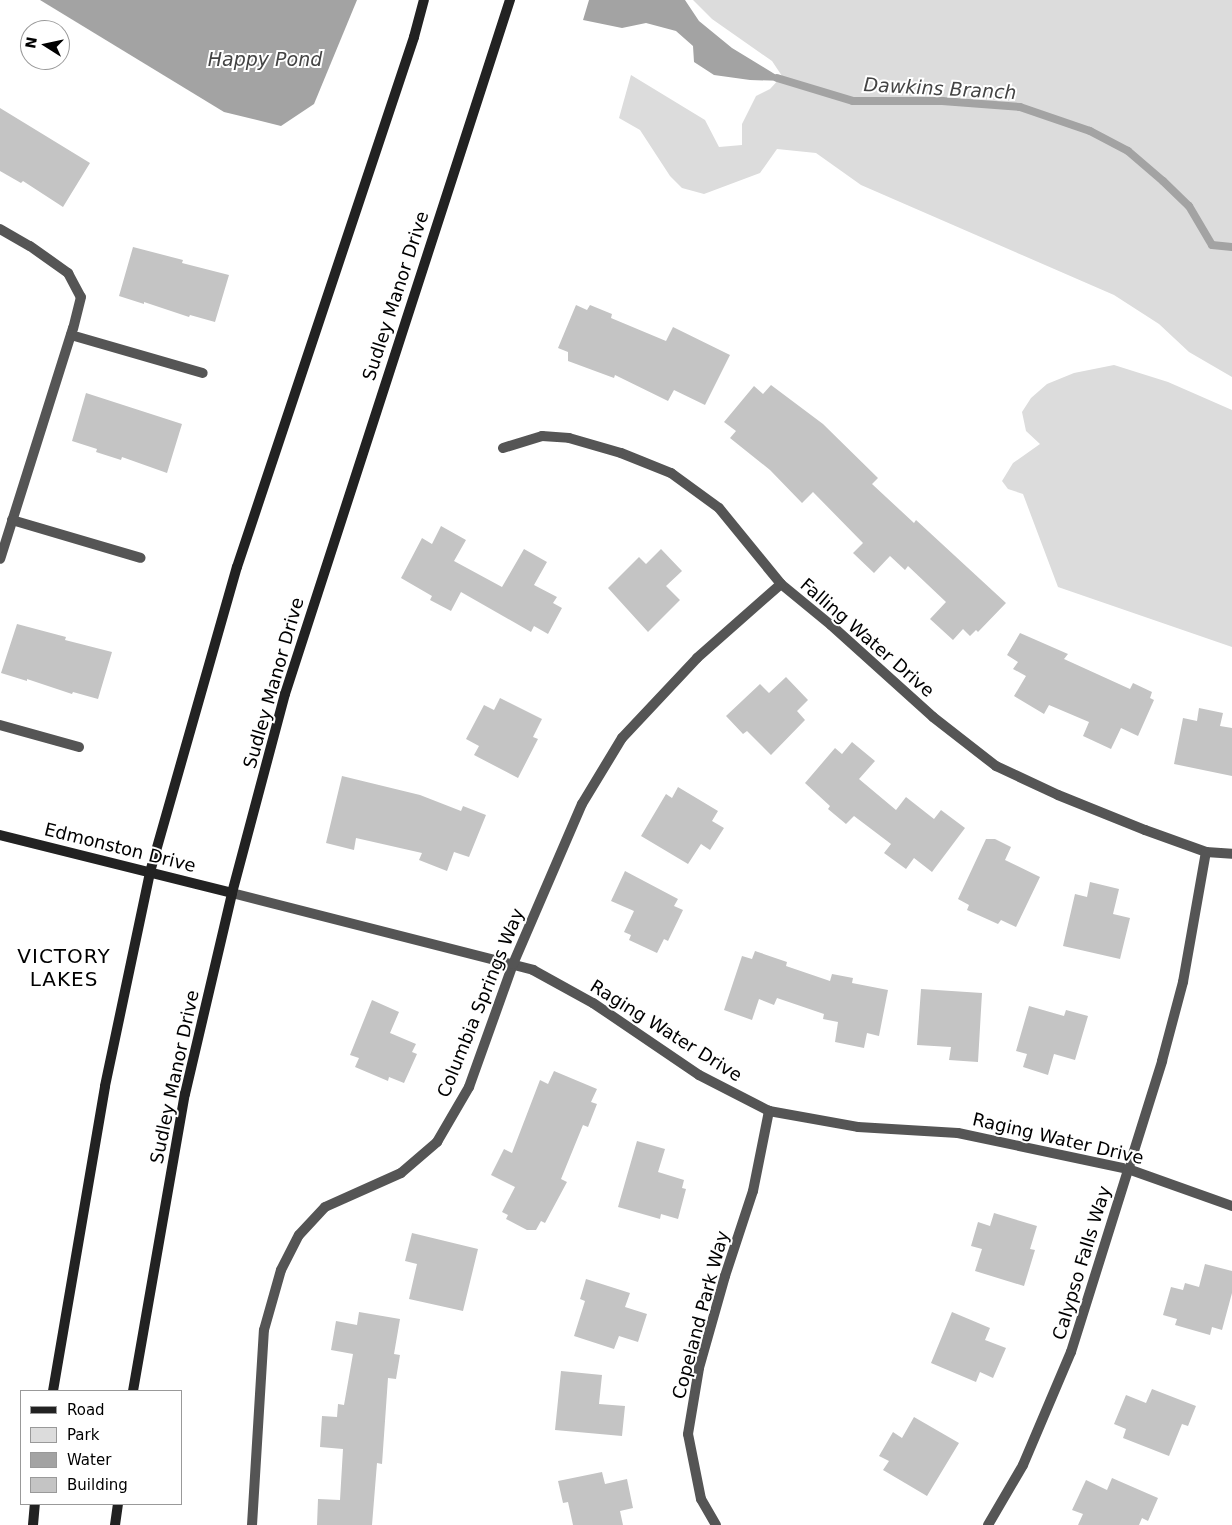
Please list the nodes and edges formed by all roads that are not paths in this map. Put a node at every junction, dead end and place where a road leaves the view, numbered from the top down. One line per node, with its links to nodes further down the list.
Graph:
1 (424, 0): 16 (main road)
2 (510, 0): 17 (main road, Sudley Manor Drive)
3 (0, 229): 4 (street)
4 (71, 335): 5 (street); 7 (street)
5 (203, 373)
6 (502, 448): 10 (street, Falling Water Drive)
7 (12, 520): 8 (street); 9 (street)
8 (141, 558)
9 (0, 559)
10 (781, 584): 14 (street, Falling Water Drive); 18 (street, Columbia Springs Way)
11 (0, 725): 12 (street)
12 (79, 747)
13 (0, 834): 16 (main road, Edmonston Drive)
14 (1206, 852): 15 (street, Falling Water Drive); 20 (street, Calypso Falls Way)
15 (1232, 854)
16 (150, 872): 17 (main road, Edmonston Drive); 22 (main road)
17 (232, 893): 18 (street, Raging Water Drive); 23 (main road, Sudley Manor Drive)
18 (513, 964): 19 (street, Raging Water Drive); 28 (street, Columbia Springs Way)
19 (769, 1111): 20 (street, Raging Water Drive); 29 (street, Copeland Park Way)
20 (1128, 1169): 21 (street, Raging Water Drive); 30 (street, Calypso Falls Way)
21 (1232, 1206)
22 (53, 1390)
23 (133, 1390)
24 (35, 1505): 26 (main road)
25 (118, 1505): 27 (main road)
26 (33, 1525)
27 (115, 1525)
28 (252, 1525)
29 (716, 1525)
30 (988, 1525)

